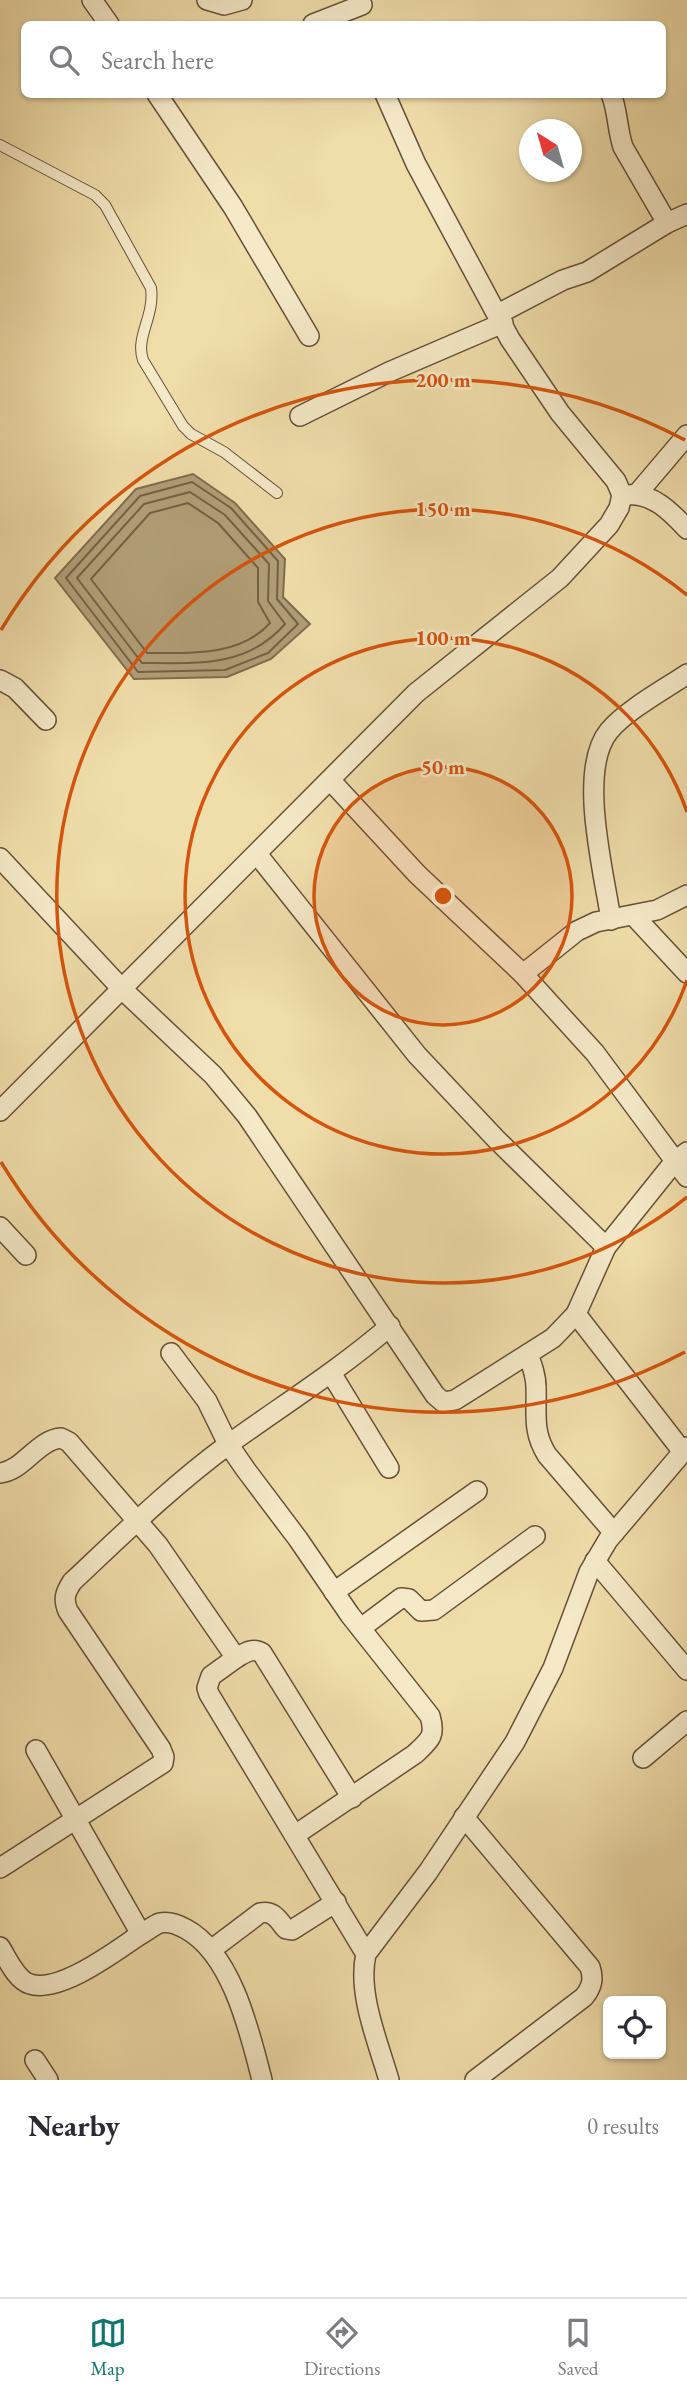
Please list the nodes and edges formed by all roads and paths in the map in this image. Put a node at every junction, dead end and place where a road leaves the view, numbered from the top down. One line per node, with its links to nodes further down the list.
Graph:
1 (92, 0): 5 (street)
2 (207, 0): 3 (street)
3 (242, 0)
4 (363, 10): 6 (street)
5 (106, 21)
6 (324, 21)
7 (160, 98): 14 (street)
8 (387, 98): 13 (street)
9 (613, 98): 12 (street)
10 (0, 145): 17 (lane)
11 (687, 214): 12 (street)
12 (667, 223): 13 (street)
13 (501, 319): 15 (street); 18 (street)
14 (309, 336)
15 (300, 416)
16 (687, 435): 18 (street)
17 (277, 493)
18 (630, 495): 19 (street); 23 (street)
19 (687, 529)
20 (687, 674): 28 (street)
21 (0, 680): 22 (street)
22 (46, 720)
23 (331, 781): 24 (street); 30 (street)
24 (257, 854): 31 (street); 35 (street)
25 (0, 858): 31 (street)
26 (687, 895): 27 (street)
27 (634, 916): 28 (street); 29 (street)
28 (611, 920): 30 (street)
29 (687, 973)
30 (523, 974): 33 (street)
31 (122, 989): 32 (street); 38 (street)
32 (0, 1111)
33 (683, 1164): 35 (street)
34 (0, 1227): 36 (street)
35 (606, 1247): 37 (street)
36 (26, 1255)
37 (576, 1314): 40 (street); 43 (street)
38 (390, 1326): 40 (street); 41 (street)
39 (171, 1353): 42 (street)
40 (528, 1354): 48 (street)
41 (331, 1373): 42 (street); 44 (street)
42 (228, 1444): 47 (street); 51 (street)
43 (685, 1450): 48 (street)
44 (389, 1468)
45 (0, 1473): 47 (street)
46 (477, 1490): 51 (street)
47 (137, 1520): 53 (street); 60 (street)
48 (614, 1533): 50 (street)
49 (535, 1536): 52 (street)
50 (595, 1561): 54 (street); 59 (street)
51 (334, 1592): 52 (street)
52 (361, 1628): 58 (street)
53 (236, 1658): 58 (street); 61 (street)
54 (687, 1670)
55 (687, 1721): 57 (street)
56 (36, 1750): 60 (street)
57 (643, 1758)
58 (352, 1798): 61 (street)
59 (464, 1817): 67 (street); 72 (street)
60 (76, 1820): 62 (street); 64 (street)
61 (295, 1835): 63 (street)
62 (0, 1868)
63 (336, 1902): 66 (street); 67 (street)
64 (141, 1934): 65 (street); 66 (street)
65 (0, 1947)
66 (211, 1950): 70 (street)
67 (366, 1954): 71 (street)
68 (35, 2060): 69 (street)
69 (48, 2080)
70 (262, 2080)
71 (389, 2080)
72 (475, 2080)

